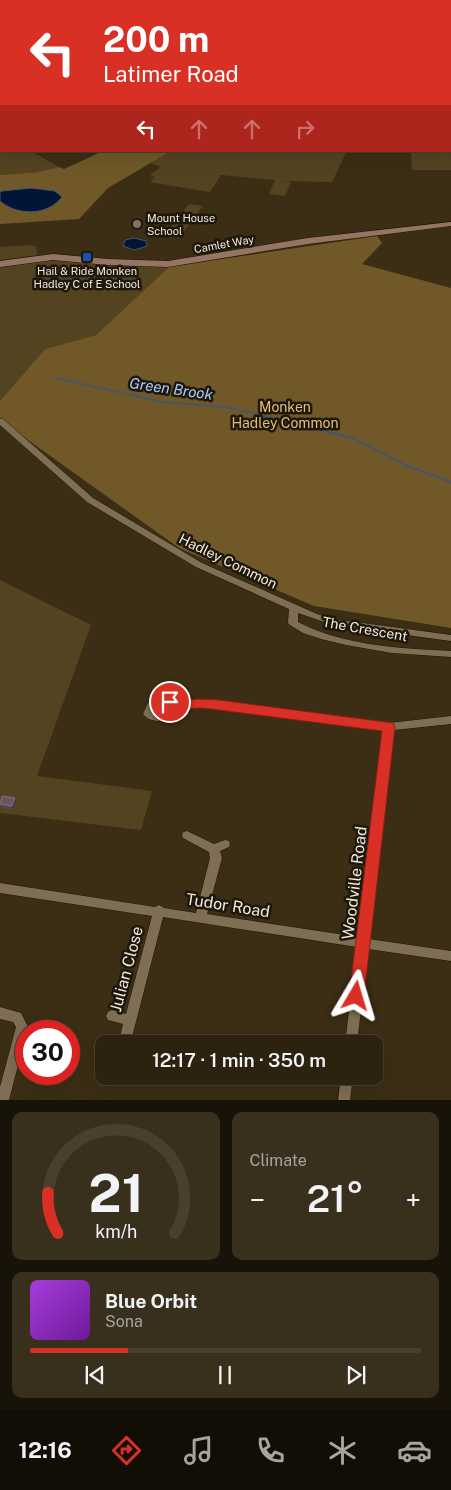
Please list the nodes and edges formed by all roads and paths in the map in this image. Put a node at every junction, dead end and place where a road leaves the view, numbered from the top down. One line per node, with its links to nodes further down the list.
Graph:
1 (451, 224): 2 (street, Camlet Way)
2 (0, 264)
3 (0, 421): 4 (street, Hadley Common)
4 (294, 608): 5 (street, Hadley Common); 6 (street, The Crescent)
5 (451, 638)
6 (451, 654)
7 (181, 706): 9 (street)
8 (451, 720): 9 (street)
9 (389, 727): 14 (street, Woodville Road)
10 (187, 834): 13 (street)
11 (0, 888): 12 (street, Tudor Road)
12 (159, 910): 13 (street, Tudor Road); 18 (street, Julian Close)
13 (201, 917): 14 (street, Tudor Road)
14 (363, 942): 15 (street, Tudor Road); 20 (street, Woodville Road)
15 (451, 956)
16 (0, 1013): 22 (street)
17 (112, 1016): 18 (street)
18 (129, 1020): 19 (street, Julian Close)
19 (126, 1035)
20 (352, 1035)
21 (346, 1085): 23 (street)
22 (3, 1100)
23 (344, 1100)

